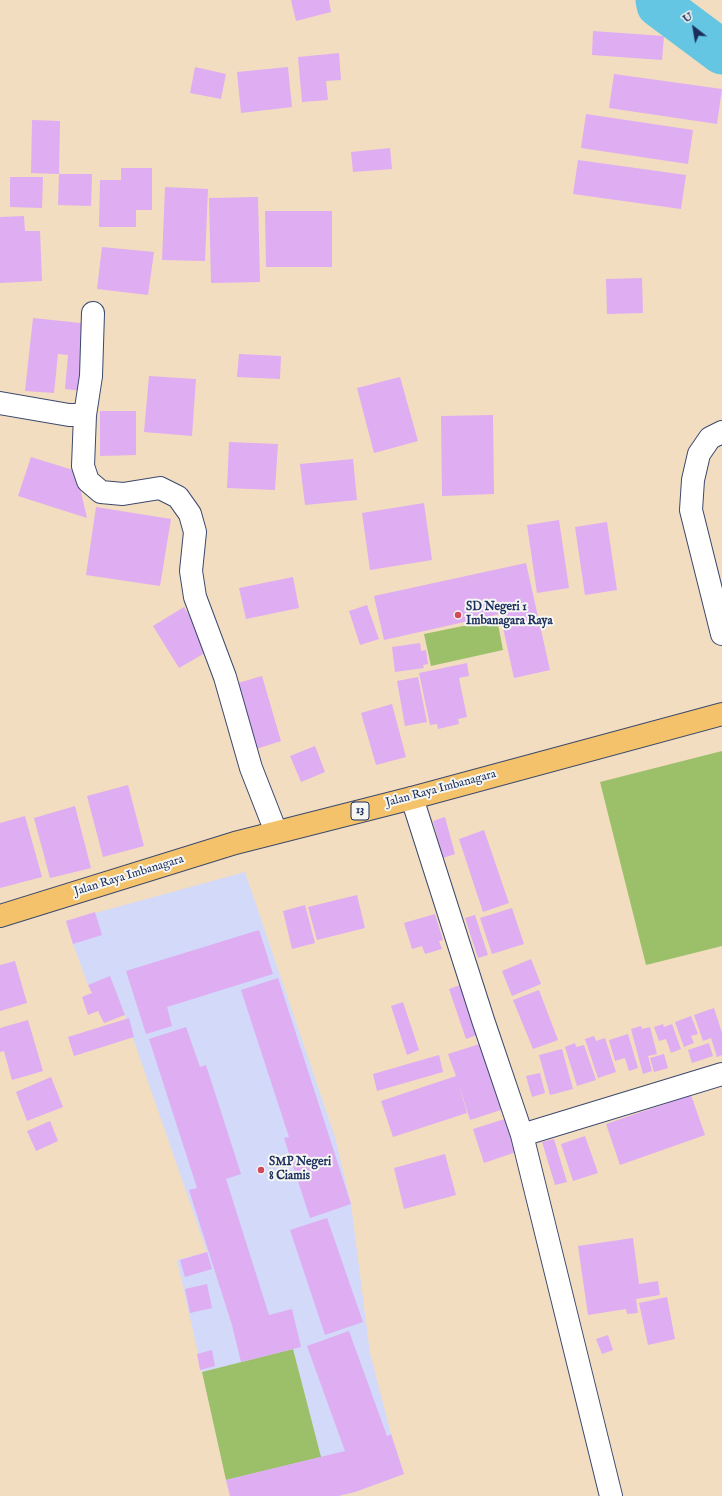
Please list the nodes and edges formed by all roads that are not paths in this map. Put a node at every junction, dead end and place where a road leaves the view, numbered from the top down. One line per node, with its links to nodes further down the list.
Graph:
1 (93, 313): 3 (street)
2 (0, 403): 3 (street)
3 (85, 414): 8 (street)
4 (722, 432): 5 (street)
5 (722, 634)
6 (722, 714): 7 (highway, Jalan Raya Imbanagara / 13)
7 (412, 798): 8 (highway, Jalan Raya Imbanagara / 13); 11 (street)
8 (276, 832): 9 (highway, Jalan Raya Imbanagara / 13)
9 (0, 916)
10 (722, 1074): 11 (street)
11 (522, 1135): 12 (street)
12 (611, 1496)

